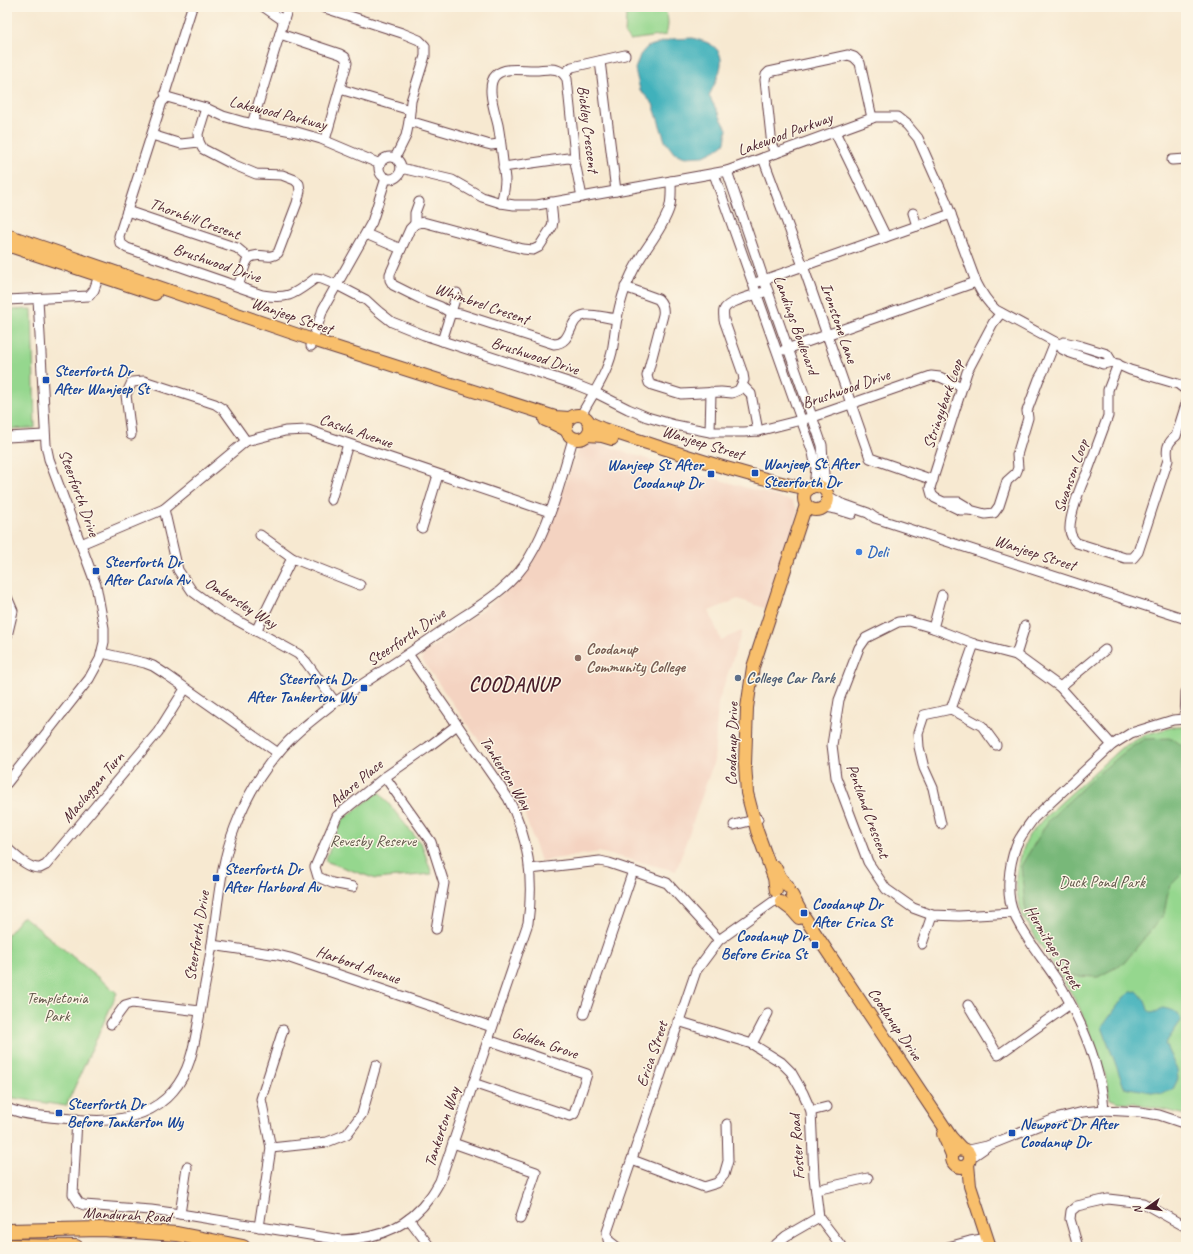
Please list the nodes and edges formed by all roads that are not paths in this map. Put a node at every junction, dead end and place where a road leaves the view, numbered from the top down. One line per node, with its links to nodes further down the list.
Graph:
1 (192, 7): 11 (street)
2 (264, 7): 5 (street)
3 (288, 7): 5 (street)
4 (322, 7): 13 (street)
5 (284, 20): 6 (street)
6 (280, 34): 10 (street); 16 (street)
7 (625, 55): 8 (street)
8 (600, 61): 9 (street); 35 (street)
9 (564, 74): 21 (street, Bickley Crescent); 25 (street, Bickley Crescent)
10 (340, 89): 13 (street); 19 (street)
11 (167, 97): 12 (street, Lakewood Parkway); 18 (street)
12 (206, 108): 16 (street, Lakewood Parkway); 20 (street)
13 (410, 110): 15 (street)
14 (872, 118): 17 (street, Lakewood Parkway); 22 (street); 42 (street, Lakewood Parkway)
15 (409, 122): 21 (street); 23 (street)
16 (252, 124): 19 (street, Lakewood Parkway)
17 (835, 132): 22 (street, Lakewood Parkway); 47 (street)
18 (152, 135): 20 (street); 40 (street)
19 (325, 140): 28 (street, Lakewood Parkway)
20 (199, 142): 50 (street, Thornbill Cresent)
21 (500, 144): 29 (street, Bickley Crescent)
22 (776, 153): 24 (street, Lakewood Parkway)
23 (395, 158): 28 (street); 30 (street)
24 (763, 158): 31 (street, Lakewood Parkway); 51 (street, Ironstone Lane)
25 (574, 159): 29 (street); 36 (street, Bickley Crescent)
26 (1186, 159): 27 (street)
27 (1172, 160)
28 (380, 164): 33 (street)
29 (503, 167): 39 (street, Bickley Crescent)
30 (401, 168): 33 (street); 39 (street, Lakewood Parkway)
31 (728, 171): 32 (street, Lakewood Parkway); 53 (street, Landings Boulevard)
32 (714, 174): 34 (street, Lakewood Parkway); 55 (street, Landings Boulevard)
33 (386, 178): 45 (street)
34 (671, 181): 35 (street, Lakewood Parkway); 58 (street)
35 (616, 191): 36 (street, Lakewood Parkway)
36 (582, 197): 38 (street, Lakewood Parkway)
37 (419, 202): 43 (street, Whimbrel Cresent)
38 (552, 202): 39 (street, Lakewood Parkway); 43 (street)
39 (501, 203)
40 (127, 211): 50 (street, Thornbill Cresent); 57 (street, Brushwood Drive)
41 (913, 213): 44 (street)
42 (951, 214): 44 (street); 54 (street, Lakewood Parkway)
43 (415, 224): 49 (street, Whimbrel Cresent)
44 (917, 226): 47 (street)
45 (366, 234): 49 (street); 56 (street)
46 (7, 235): 52 (main road, Wanjeep Street)
47 (886, 237): 51 (street)
48 (7, 245): 52 (main road, Wanjeep Street)
49 (401, 249): 64 (street, Whimbrel Cresent)
50 (249, 258): 57 (street)
51 (803, 266): 53 (street); 67 (street, Ironstone Lane)
52 (100, 271): 62 (street); 69 (main road, Wanjeep Street)
53 (764, 280): 55 (street); 59 (street, Landings Boulevard)
54 (976, 282): 65 (street, Lakewood Parkway); 67 (street)
55 (753, 283): 61 (street, Landings Boulevard)
56 (337, 285): 57 (street, Brushwood Drive); 68 (street, Brushwood Drive); 69 (street)
57 (238, 286)
58 (626, 287): 66 (street); 78 (street)
59 (768, 291): 61 (street); 71 (street, Landings Boulevard)
60 (457, 293): 64 (street)
61 (757, 295): 72 (street, Landings Boulevard); 74 (street)
62 (38, 299): 63 (street); 88 (street, Steerforth Drive)
63 (7, 300)
64 (451, 313): 66 (street, Whimbrel Cresent); 68 (street)
65 (1001, 313): 70 (street, Lakewood Parkway); 75 (street, Stringybark Loop)
66 (617, 319): 77 (street)
67 (827, 334): 71 (street); 79 (street, Ironstone Lane)
68 (442, 341): 77 (street, Brushwood Drive)
69 (312, 343): 82 (main road, Wanjeep Street); 87 (main road, Wanjeep Street)
70 (1057, 343): 73 (street, Lakewood Parkway); 95 (street, Stringybark Loop)
71 (788, 348): 72 (street); 81 (street, Landings Boulevard)
72 (777, 352): 84 (street, Landings Boulevard)
73 (1115, 363): 76 (street, Lakewood Parkway); 80 (street, Swanson Loop)
74 (742, 385): 78 (street); 85 (street)
75 (962, 387): 79 (street, Brushwood Drive); 95 (street, Stringybark Loop)
76 (1186, 390)
77 (594, 392): 83 (street); 86 (street, Brushwood Drive)
78 (711, 392): 86 (street)
79 (851, 404): 81 (street, Brushwood Drive); 95 (street, Ironstone Lane)
80 (1186, 404)
81 (813, 417): 84 (street, Brushwood Drive); 96 (street, Landings Boulevard)
82 (569, 418): 83 (main road); 87 (main road)
83 (586, 419): 90 (main road); 96 (main road, Wanjeep Street)
84 (801, 420): 85 (street, Brushwood Drive); 96 (street, Landings Boulevard)
85 (758, 431): 86 (street, Brushwood Drive)
86 (710, 432)
87 (570, 434): 90 (main road); 99 (street, Steerforth Drive)
88 (44, 435): 91 (street); 102 (street, Steerforth Drive)
89 (131, 435): 92 (street)
90 (587, 435): 96 (main road, Wanjeep Street)
91 (7, 437)
92 (246, 441): 93 (street, Casula Avenue); 98 (street, Casula Avenue)
93 (348, 444): 94 (street, Casula Avenue); 97 (street)
94 (438, 475): 99 (street, Casula Avenue); 100 (street)
95 (932, 480)
96 (815, 498): 107 (street, Wanjeep Street); 129 (main road, Coodanup Drive)
97 (331, 500)
98 (164, 509): 102 (street, Casula Avenue); 110 (street, Ombersley Way)
99 (550, 512): 115 (street, Steerforth Drive)
100 (422, 528)
101 (260, 535): 103 (street)
102 (81, 544): 114 (street, Steerforth Drive)
103 (292, 558): 104 (street); 110 (street)
104 (360, 585)
105 (942, 595): 109 (street)
106 (7, 597): 111 (street)
107 (1186, 619)
108 (1025, 626): 116 (street)
109 (933, 628): 112 (street, Pentland Crescent); 139 (street, Pentland Crescent)
110 (256, 631): 120 (street, Ombersley Way)
111 (7, 636)
112 (974, 644): 116 (street, Pentland Crescent); 121 (street)
113 (1105, 650): 117 (street)
114 (102, 653): 118 (street); 127 (street, Steerforth Drive)
115 (408, 654): 120 (street, Steerforth Drive); 123 (street, Tankerton Way)
116 (1016, 655): 117 (street, Pentland Crescent)
117 (1060, 687): 125 (street, Pentland Crescent)
118 (185, 688): 126 (street); 132 (street, Maclaggan Turn)
119 (1186, 692): 122 (street)
120 (335, 702): 126 (street, Steerforth Drive)
121 (951, 709): 124 (street); 130 (street)
122 (1185, 719): 125 (street, Hermitage Street)
123 (457, 725): 128 (street, Adare Place); 133 (street, Tankerton Way)
124 (996, 745)
125 (1112, 745): 138 (street, Hermitage Street)
126 (278, 753): 143 (street, Steerforth Drive)
127 (9, 776)
128 (385, 777): 135 (street, Adare Place); 140 (street)
129 (756, 820): 131 (street); 136 (main road, Coodanup Drive); 137 (main road, Coodanup Drive)
130 (940, 824)
131 (734, 825)
132 (7, 848)
133 (530, 869): 134 (street); 151 (street, Tankerton Way)
134 (633, 871): 141 (street); 148 (street)
135 (353, 887)
136 (790, 891): 137 (main road); 166 (main road, Coodanup Drive)
137 (778, 897): 141 (street, Erica Street); 166 (main road, Coodanup Drive)
138 (1013, 912): 139 (street, Pentland Crescent); 144 (street, Hermitage Street)
139 (932, 915): 142 (street)
140 (436, 928)
141 (719, 940): 149 (street, Erica Street)
142 (922, 944)
143 (212, 945): 146 (street, Steerforth Drive); 151 (street, Harbord Avenue)
144 (1070, 1004): 145 (street); 159 (street, Hermitage Street)
145 (968, 1005)
146 (200, 1011): 150 (street); 161 (street, Steerforth Drive)
147 (768, 1013): 154 (street)
148 (584, 1014)
149 (678, 1021): 154 (street, Foster Road); 167 (street, Erica Street)
150 (111, 1024)
151 (492, 1027): 153 (street, Tankerton Way)
152 (283, 1030): 165 (street)
153 (488, 1040): 156 (street, Tankerton Way); 156 (street, Golden Grove)
154 (752, 1044): 160 (street, Foster Road)
155 (376, 1066): 165 (street)
156 (472, 1083): 164 (street, Tankerton Way)
157 (827, 1107): 160 (street)
158 (7, 1108): 161 (street, Steerforth Drive)
159 (1104, 1110): 163 (street); 166 (street)
160 (811, 1111): 170 (street, Foster Road)
161 (77, 1119): 171 (street, Tankerton Way)
162 (727, 1124): 167 (street)
163 (1186, 1124)
164 (453, 1143): 173 (street); 174 (street, Tankerton Way)
165 (271, 1148): 175 (street)
166 (963, 1158): 178 (main road, Coodanup Drive)
167 (632, 1160): 183 (street, Erica Street)
168 (187, 1167): 171 (street)
169 (868, 1178): 170 (street)
170 (816, 1190): 172 (street, Foster Road)
171 (180, 1214): 175 (street, Tankerton Way)
172 (819, 1217): 184 (street); 185 (street)
173 (520, 1218)
174 (409, 1219): 175 (street, Tankerton Way); 182 (street)
175 (259, 1227)
176 (1186, 1227): 187 (street)
177 (7, 1231): 181 (highway, Mandurah Road)
178 (986, 1243): 186 (street)
179 (7, 1246): 180 (highway)
180 (76, 1247)
181 (244, 1247)
182 (430, 1247)
183 (617, 1247)
184 (773, 1247)
185 (842, 1247)
186 (948, 1247)
187 (1078, 1247)

